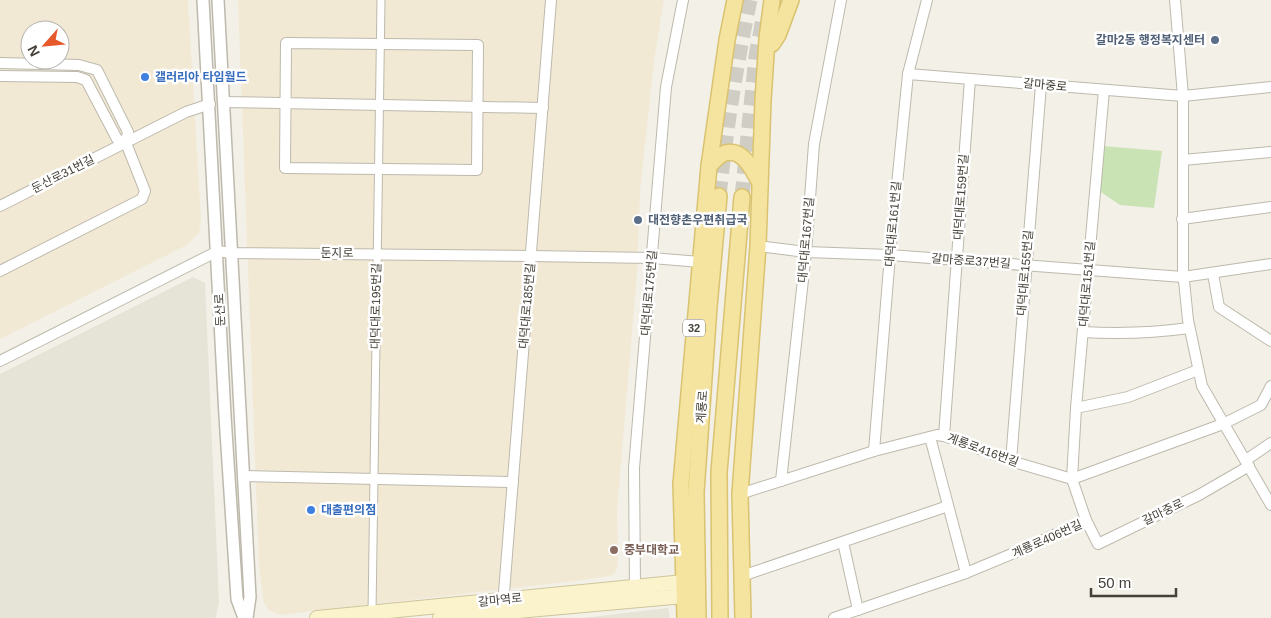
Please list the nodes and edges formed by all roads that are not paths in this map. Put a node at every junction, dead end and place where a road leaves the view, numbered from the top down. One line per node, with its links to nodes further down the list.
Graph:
1 (203, 0): 27 (street, 둔산로)
2 (218, 0): 26 (street, 둔산로)
3 (381, 0): 15 (street, 대덕대로195번길)
4 (552, 0): 31 (street, 대덕대로185번길)
5 (683, 0): 50 (street, 대덕대로175번길)
6 (723, 0): 14 (main road)
7 (735, 0): 14 (main road, 32)
8 (772, 0): 25 (main road)
9 (782, 0): 16 (main road)
10 (791, 0): 16 (main road)
11 (841, 0): 45 (street, 대덕대로167번길)
12 (926, 0): 18 (street, 대덕대로161번길)
13 (1175, 0): 24 (street)
14 (727, 40): 35 (main road, 32)
15 (380, 44): 28 (street); 29 (street, 대덕대로195번길); 30 (street)
16 (772, 44): 25 (main road)
17 (0, 63): 32 (street)
18 (908, 74): 20 (street, 갈마중로); 49 (street, 대덕대로161번길)
19 (0, 76): 32 (street)
20 (970, 79): 21 (street, 갈마중로); 51 (street, 대덕대로159번길)
21 (1041, 84): 23 (street, 갈마중로); 54 (street, 대덕대로155번길)
22 (1271, 87): 24 (street, 갈마중로)
23 (1104, 90): 24 (street, 갈마중로); 55 (street, 대덕대로151번길)
24 (1183, 96): 34 (street)
25 (763, 100): 37 (main road)
26 (223, 102): 28 (street); 46 (street, 둔산로)
27 (210, 104): 32 (street, 둔산로31번길); 44 (street, 둔산로)
28 (287, 104): 29 (street); 36 (street)
29 (380, 105): 30 (street); 36 (street, 대덕대로195번길)
30 (477, 107): 31 (street); 36 (street)
31 (543, 108): 48 (street, 대덕대로185번길)
32 (126, 143): 40 (street, 둔산로31번길); 56 (street)
33 (1271, 152): 34 (street)
34 (1183, 160): 42 (street)
35 (709, 166): 37 (main road); 52 (main road, 32)
36 (378, 169): 47 (street, 대덕대로195번길)
37 (761, 184): 43 (main road)
38 (719, 196): 94 (main road, 계룡로 / 32)
39 (742, 196): 95 (main road, 계룡로)
40 (0, 206)
41 (1271, 207): 42 (street)
42 (1182, 219): 58 (street)
43 (758, 246): 45 (street, 갈마중로37번길); 78 (main road)
44 (218, 251): 46 (street, 둔지로); 62 (street); 90 (street, 둔산로)
45 (806, 252): 49 (street, 갈마중로37번길); 76 (street, 대덕대로167번길)
46 (230, 253): 47 (street, 둔지로); 73 (street, 둔산로)
47 (377, 253): 48 (street, 둔지로); 74 (street, 대덕대로195번길)
48 (531, 256): 50 (street, 둔지로); 77 (street, 대덕대로185번길)
49 (890, 256): 51 (street, 갈마중로37번길); 70 (street, 대덕대로161번길)
50 (652, 258): 52 (street, 둔지로); 85 (street, 대덕대로175번길)
51 (957, 260): 54 (street, 갈마중로37번길); 67 (street, 대덕대로159번길)
52 (700, 262): 86 (main road, 32)
53 (1271, 264): 57 (street, 갈마중로37번길)
54 (1026, 266): 55 (street, 갈마중로37번길); 71 (street, 대덕대로155번길)
55 (1088, 270): 58 (street, 갈마중로37번길); 60 (street, 대덕대로151번길)
56 (0, 271)
57 (1213, 274): 58 (street, 갈마중로37번길); 61 (street)
58 (1183, 277): 59 (street)
59 (1189, 328): 60 (street); 63 (street)
60 (1083, 332): 65 (street, 대덕대로151번길)
61 (1271, 342)
62 (0, 361)
63 (1198, 370): 65 (street); 66 (street)
64 (1271, 386): 66 (street)
65 (1076, 408): 75 (street, 대덕대로151번길)
66 (1223, 424): 72 (street); 75 (street)
67 (944, 436): 68 (street, 계룡로416번길); 71 (street, 계룡로416번길)
68 (930, 437): 70 (street, 계룡로416번길); 80 (street)
69 (1271, 443): 72 (street)
70 (874, 451): 76 (street, 계룡로416번길)
71 (1011, 461): 75 (street, 계룡로416번길)
72 (1247, 463): 79 (street); 81 (street, 갈마중로)
73 (243, 476): 74 (street); 90 (street, 둔산로)
74 (374, 479): 77 (street); 89 (street, 대덕대로195번길)
75 (1072, 479): 81 (street, 계룡로406번길)
76 (781, 481): 78 (street, 계룡로416번길)
77 (513, 482): 87 (street, 대덕대로185번길)
78 (740, 494): 84 (main road)
79 (1271, 505)
80 (948, 506): 82 (street); 83 (street)
81 (1086, 520): 83 (street, 계룡로406번길)
82 (843, 542): 84 (street); 88 (street)
83 (966, 574): 88 (street, 계룡로406번길)
84 (742, 576): 96 (main road)
85 (635, 587): 86 (main road, 갈마역로); 87 (main road, 갈마역로)
86 (684, 589): 87 (main road, 갈마역로); 93 (main road, 32)
87 (503, 610): 89 (main road, 갈마역로); 92 (main road, 갈마역로)
88 (858, 610): 97 (street, 계룡로406번길)
89 (372, 613): 91 (main road, 갈마역로)
90 (245, 618)
91 (317, 618)
92 (440, 618)
93 (685, 618)
94 (698, 618)
95 (720, 618)
96 (743, 618)
97 (834, 618)

